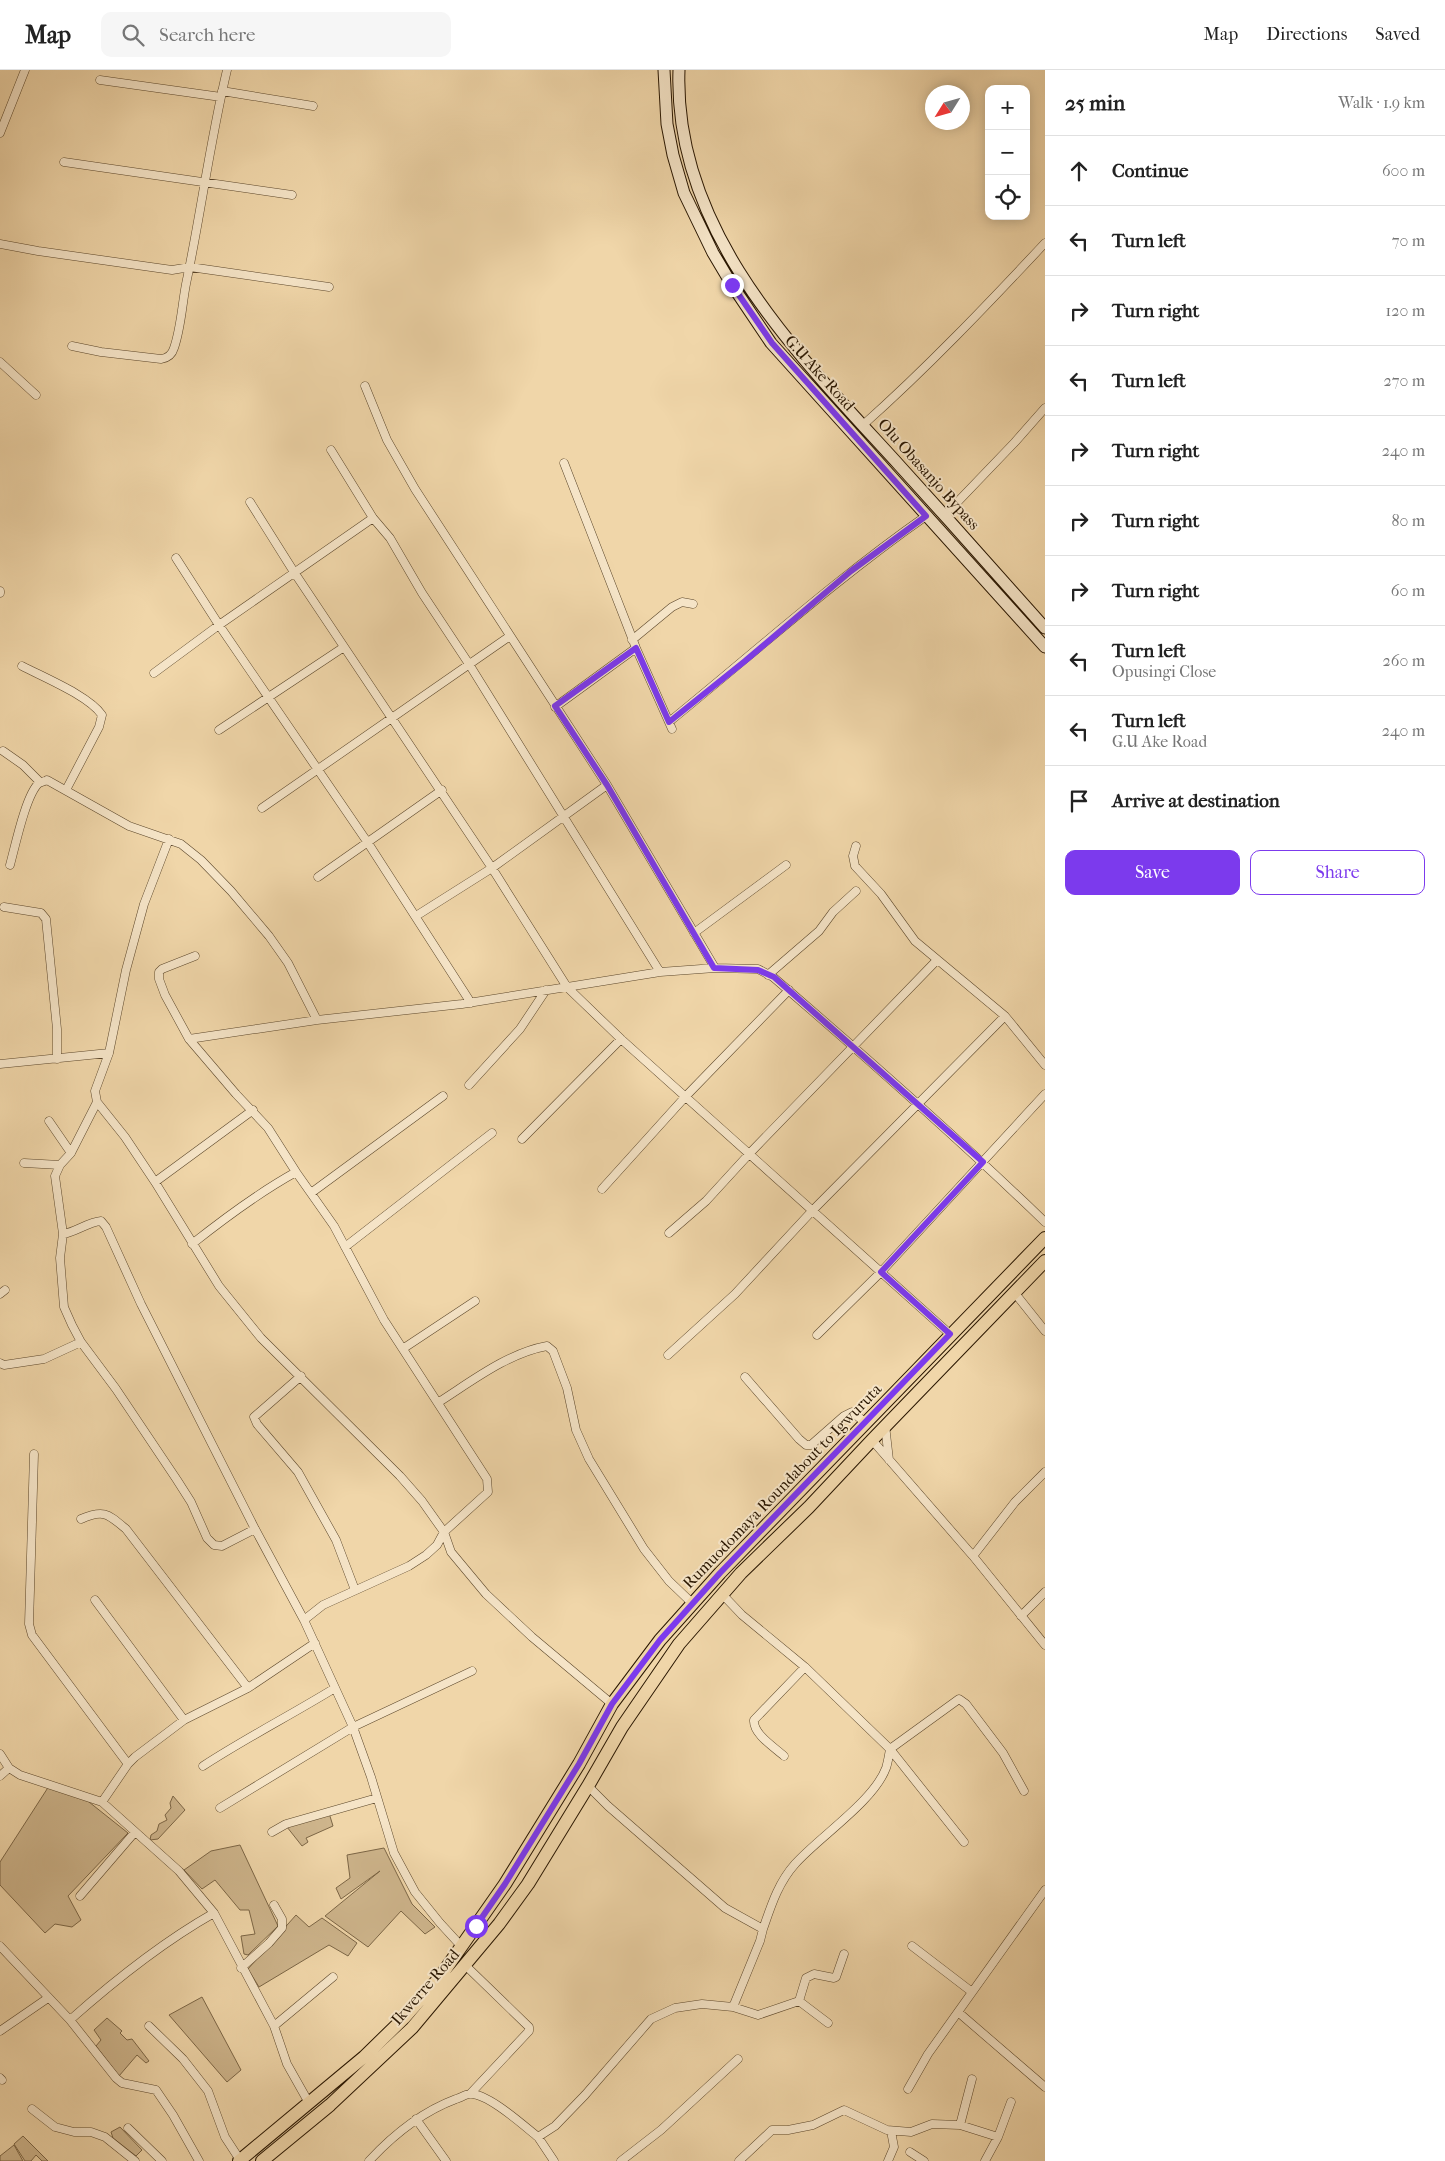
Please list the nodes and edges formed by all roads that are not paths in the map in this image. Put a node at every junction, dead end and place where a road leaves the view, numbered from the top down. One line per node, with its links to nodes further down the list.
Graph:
1 (25, 70): 8 (street)
2 (227, 70): 6 (street)
3 (664, 70): 26 (main road, G.U Ake Road)
4 (680, 70): 21 (main road, Olu Obasanjo Bypass)
5 (100, 80): 6 (street)
6 (221, 94): 7 (street); 10 (street)
7 (313, 106)
8 (0, 133)
9 (64, 162): 10 (street)
10 (204, 182): 11 (street); 14 (street)
11 (292, 195)
12 (1045, 243): 21 (street)
13 (0, 244): 14 (street)
14 (190, 267): 15 (street); 16 (street)
15 (329, 287)
16 (72, 346)
17 (0, 362): 19 (street)
18 (365, 386): 33 (street)
19 (36, 395)
20 (1045, 408): 25 (street)
21 (862, 425): 25 (main road, Olu Obasanjo Bypass)
22 (332, 450): 27 (street)
23 (564, 463): 34 (street)
24 (250, 502): 29 (street)
25 (945, 515): 32 (main road, Olu Obasanjo Bypass)
26 (926, 516): 36 (main road, G.U Ake Road); 37 (street)
27 (373, 518): 29 (street); 38 (street)
28 (176, 558): 31 (street)
29 (294, 572): 31 (street); 35 (street)
30 (693, 604): 34 (street)
31 (219, 625): 40 (street); 41 (street)
32 (1045, 628)
33 (510, 636): 38 (street); 42 (street)
34 (632, 640): 37 (street)
35 (344, 647): 41 (street); 43 (street)
36 (1045, 647)
37 (636, 648): 42 (street)
38 (469, 664): 43 (street); 52 (street)
39 (22, 666): 49 (street)
40 (154, 673)
41 (269, 697): 44 (street); 46 (street)
42 (555, 706): 48 (street)
43 (393, 718): 46 (street); 50 (street)
44 (219, 730)
45 (3, 751): 47 (street)
46 (318, 770): 51 (street); 54 (street)
47 (40, 782): 49 (street); 56 (street)
48 (607, 785): 52 (street); 63 (street)
49 (66, 790): 53 (street)
50 (442, 790): 54 (street); 58 (street)
51 (262, 808)
52 (564, 818): 58 (street); 67 (street)
53 (169, 839): 74 (street); 78 (street)
54 (368, 843): 59 (street); 62 (street)
55 (856, 846): 65 (street)
56 (10, 864)
57 (786, 865): 63 (street)
58 (492, 868): 62 (street); 69 (street)
59 (318, 877)
60 (856, 891): 68 (street)
61 (4, 907): 79 (street)
62 (416, 916): 72 (street)
63 (694, 933): 66 (street)
64 (195, 956): 75 (street)
65 (937, 960): 73 (street); 77 (street)
66 (714, 968): 67 (street); 68 (street)
67 (660, 972): 69 (street)
68 (768, 974): 71 (street)
69 (567, 987): 70 (street); 76 (street)
70 (546, 990): 72 (street); 82 (street)
71 (789, 990): 77 (street); 85 (street)
72 (471, 1003): 74 (street)
73 (1005, 1016): 81 (street); 87 (street)
74 (317, 1020): 75 (street)
75 (189, 1039): 88 (street)
76 (621, 1039): 85 (street); 91 (street)
77 (853, 1047): 87 (street); 92 (street)
78 (109, 1053): 79 (street); 86 (street)
79 (57, 1059): 80 (street)
80 (0, 1064)
81 (1045, 1065)
82 (469, 1085)
83 (1045, 1094): 94 (street)
84 (443, 1096): 100 (street)
85 (686, 1096): 92 (street); 99 (street)
86 (96, 1102): 93 (street); 98 (street)
87 (918, 1105): 94 (street); 101 (street)
88 (253, 1110): 97 (street); 98 (street)
89 (49, 1121): 93 (street)
90 (492, 1133): 107 (street)
91 (522, 1139)
92 (750, 1152): 101 (street); 103 (street)
93 (71, 1153): 96 (street)
94 (983, 1162): 102 (street); 109 (street)
95 (24, 1163): 96 (street)
96 (60, 1165): 104 (street)
97 (296, 1172): 100 (street); 106 (street)
98 (155, 1182): 106 (street)
99 (602, 1190)
100 (311, 1193): 107 (street)
101 (812, 1211): 109 (street); 117 (street)
102 (1045, 1222)
103 (669, 1233)
104 (63, 1234): 115 (street); 129 (street)
105 (1045, 1238): 113 (main road, Rumuodomaya Roundabout to Igwuruta)
106 (192, 1244): 119 (street)
107 (344, 1247): 116 (street)
108 (1045, 1261): 110 (main road, Ikwerre Road)
109 (881, 1272): 113 (street); 114 (street)
110 (1014, 1292): 112 (street); 123 (main road, Ikwerre Road)
111 (474, 1301): 116 (street)
112 (1045, 1331)
113 (950, 1334): 122 (main road, Rumuodomaya Roundabout to Igwuruta); 124 (main road)
114 (817, 1335)
115 (81, 1342): 118 (street); 129 (street)
116 (404, 1348): 121 (street)
117 (668, 1355)
118 (0, 1363)
119 (301, 1376): 130 (street); 132 (street)
120 (745, 1377): 122 (street)
121 (439, 1402): 130 (street); 136 (street)
122 (866, 1423): 136 (main road, Rumuodomaya Roundabout to Igwuruta)
123 (885, 1425): 124 (main road, Ikwerre Road); 126 (street)
124 (872, 1440): 126 (street); 134 (main road, Ikwerre Road)
125 (34, 1454): 151 (street)
126 (889, 1460): 131 (street)
127 (1045, 1472): 131 (street)
128 (81, 1519): 143 (street)
129 (255, 1529): 138 (street)
130 (444, 1532): 132 (street); 145 (street)
131 (973, 1556): 137 (street)
132 (354, 1590): 138 (street)
133 (1045, 1592): 137 (street)
134 (722, 1594): 141 (street); 155 (main road, Ikwerre Road)
135 (94, 1600): 146 (street)
136 (692, 1603): 145 (main road, Rumuodomaya Roundabout to Igwuruta)
137 (1022, 1616): 140 (street)
138 (304, 1620): 139 (street)
139 (315, 1643): 143 (street); 144 (street)
140 (1045, 1645)
141 (805, 1667): 148 (street); 150 (street)
142 (472, 1671): 147 (street)
143 (248, 1688): 146 (street)
144 (335, 1688): 147 (street); 152 (street)
145 (612, 1704): 163 (main road, Rumuodomaya Roundabout to Igwuruta)
146 (184, 1720): 151 (street)
147 (353, 1727): 157 (street); 159 (street)
148 (890, 1749): 156 (street); 162 (street); 169 (street)
149 (0, 1754): 153 (street)
150 (784, 1756)
151 (128, 1764): 158 (street)
152 (203, 1766)
153 (9, 1768): 154 (street); 158 (street)
154 (0, 1776)
155 (588, 1786): 164 (main road, Ikwerre Road); 169 (street)
156 (1024, 1791)
157 (377, 1798): 161 (street); 172 (street)
158 (102, 1802): 160 (street)
159 (220, 1808)
160 (135, 1832): 166 (street); 168 (street)
161 (272, 1832)
162 (964, 1842)
163 (528, 1847): 164 (main road); 172 (main road, Rumuodomaya Roundabout to Igwuruta)
164 (547, 1855): 174 (main road, Ikwerre Road)
165 (1045, 1890): 177 (street)
166 (80, 1896)
167 (274, 1905): 175 (street)
168 (214, 1913): 175 (street); 182 (street)
169 (762, 1929): 180 (street)
170 (0, 1946): 178 (street)
171 (912, 1946): 177 (street)
172 (462, 1947): 193 (main road, Rumuodomaya Roundabout to Igwuruta)
173 (844, 1954): 179 (street)
174 (465, 1965): 191 (street); 208 (main road, Ikwerre Road)
175 (241, 1968): 185 (street)
176 (333, 1977): 185 (street)
177 (972, 1992): 181 (street)
178 (48, 1998): 182 (street); 186 (street)
179 (799, 2001): 180 (street); 183 (street)
180 (733, 2007): 199 (street)
181 (958, 2012): 189 (street); 190 (street)
182 (70, 2020): 207 (street)
183 (828, 2023)
184 (149, 2026): 203 (street)
185 (274, 2026): 193 (street)
186 (0, 2031)
187 (738, 2059): 212 (street)
188 (972, 2079): 196 (street)
189 (1045, 2087)
190 (908, 2089)
191 (470, 2094): 195 (street); 199 (street)
192 (1011, 2102): 200 (street)
193 (309, 2104): 203 (main road, Rumuodomaya Roundabout to Igwuruta)
194 (32, 2109): 202 (street)
195 (416, 2119): 209 (street); 210 (street)
196 (960, 2124): 198 (street); 200 (street)
197 (128, 2128): 206 (street)
198 (891, 2131): 213 (street); 214 (street)
199 (538, 2137): 211 (street)
200 (998, 2137): 216 (street)
201 (910, 2152): 215 (street)
202 (127, 2155): 204 (street); 205 (street)
203 (239, 2160)
204 (120, 2161)
205 (135, 2161)
206 (162, 2161)
207 (199, 2161)
208 (262, 2161)
209 (369, 2161)
210 (446, 2161)
211 (554, 2161)
212 (621, 2161)
213 (739, 2161)
214 (888, 2161)
215 (924, 2161)
216 (985, 2161)

